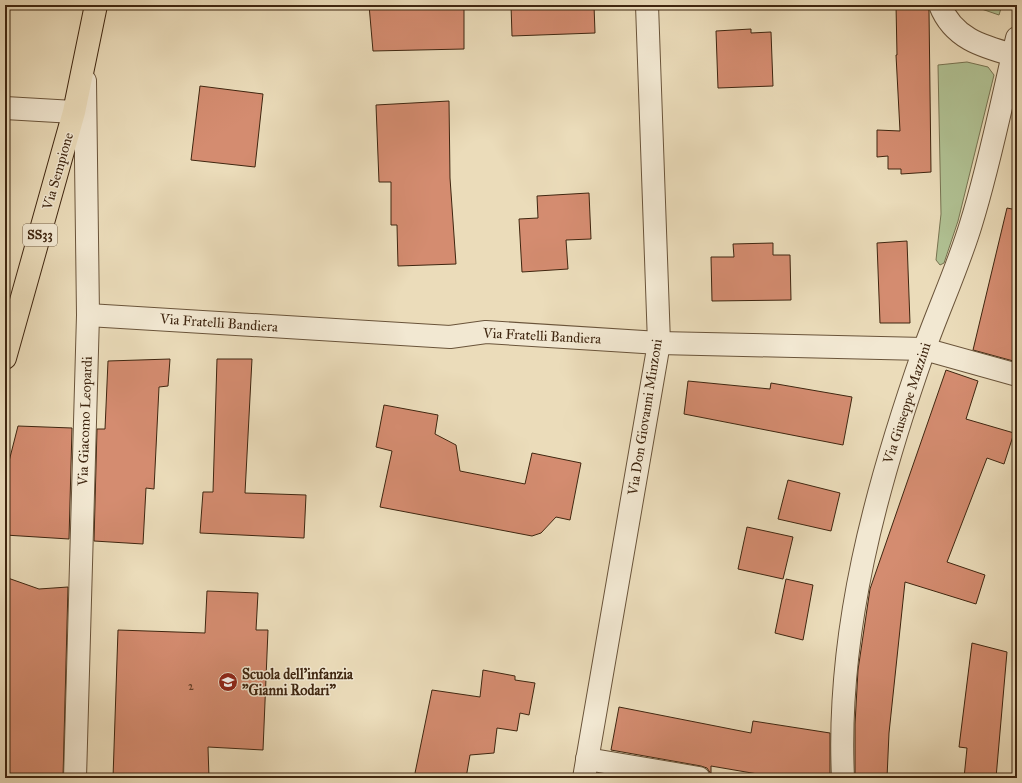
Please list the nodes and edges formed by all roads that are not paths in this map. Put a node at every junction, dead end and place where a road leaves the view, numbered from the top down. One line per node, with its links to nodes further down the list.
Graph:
1 (96, 5): 5 (main road, Via Sempione / SS33)
2 (647, 5): 9 (street, Via Don Giovanni Minzoni)
3 (940, 5): 4 (street)
4 (1015, 46): 10 (street, Via Giuseppe Mazzini)
5 (84, 63): 7 (main road, Via Sempione / SS33); 8 (street, Via Giacomo Leopardi)
6 (5, 108): 7 (street)
7 (74, 112): 11 (main road, Via Sempione / SS33)
8 (88, 315): 9 (street, Via Fratelli Bandiera); 14 (street, Via Giacomo Leopardi)
9 (659, 343): 10 (street, Via Fratelli Bandiera); 13 (street, Via Don Giovanni Minzoni)
10 (924, 349): 12 (street, Via Fratelli Bandiera); 16 (street, Via Giuseppe Mazzini)
11 (5, 358)
12 (1017, 375)
13 (586, 768): 15 (street)
14 (75, 778)
15 (699, 778)
16 (843, 778)

